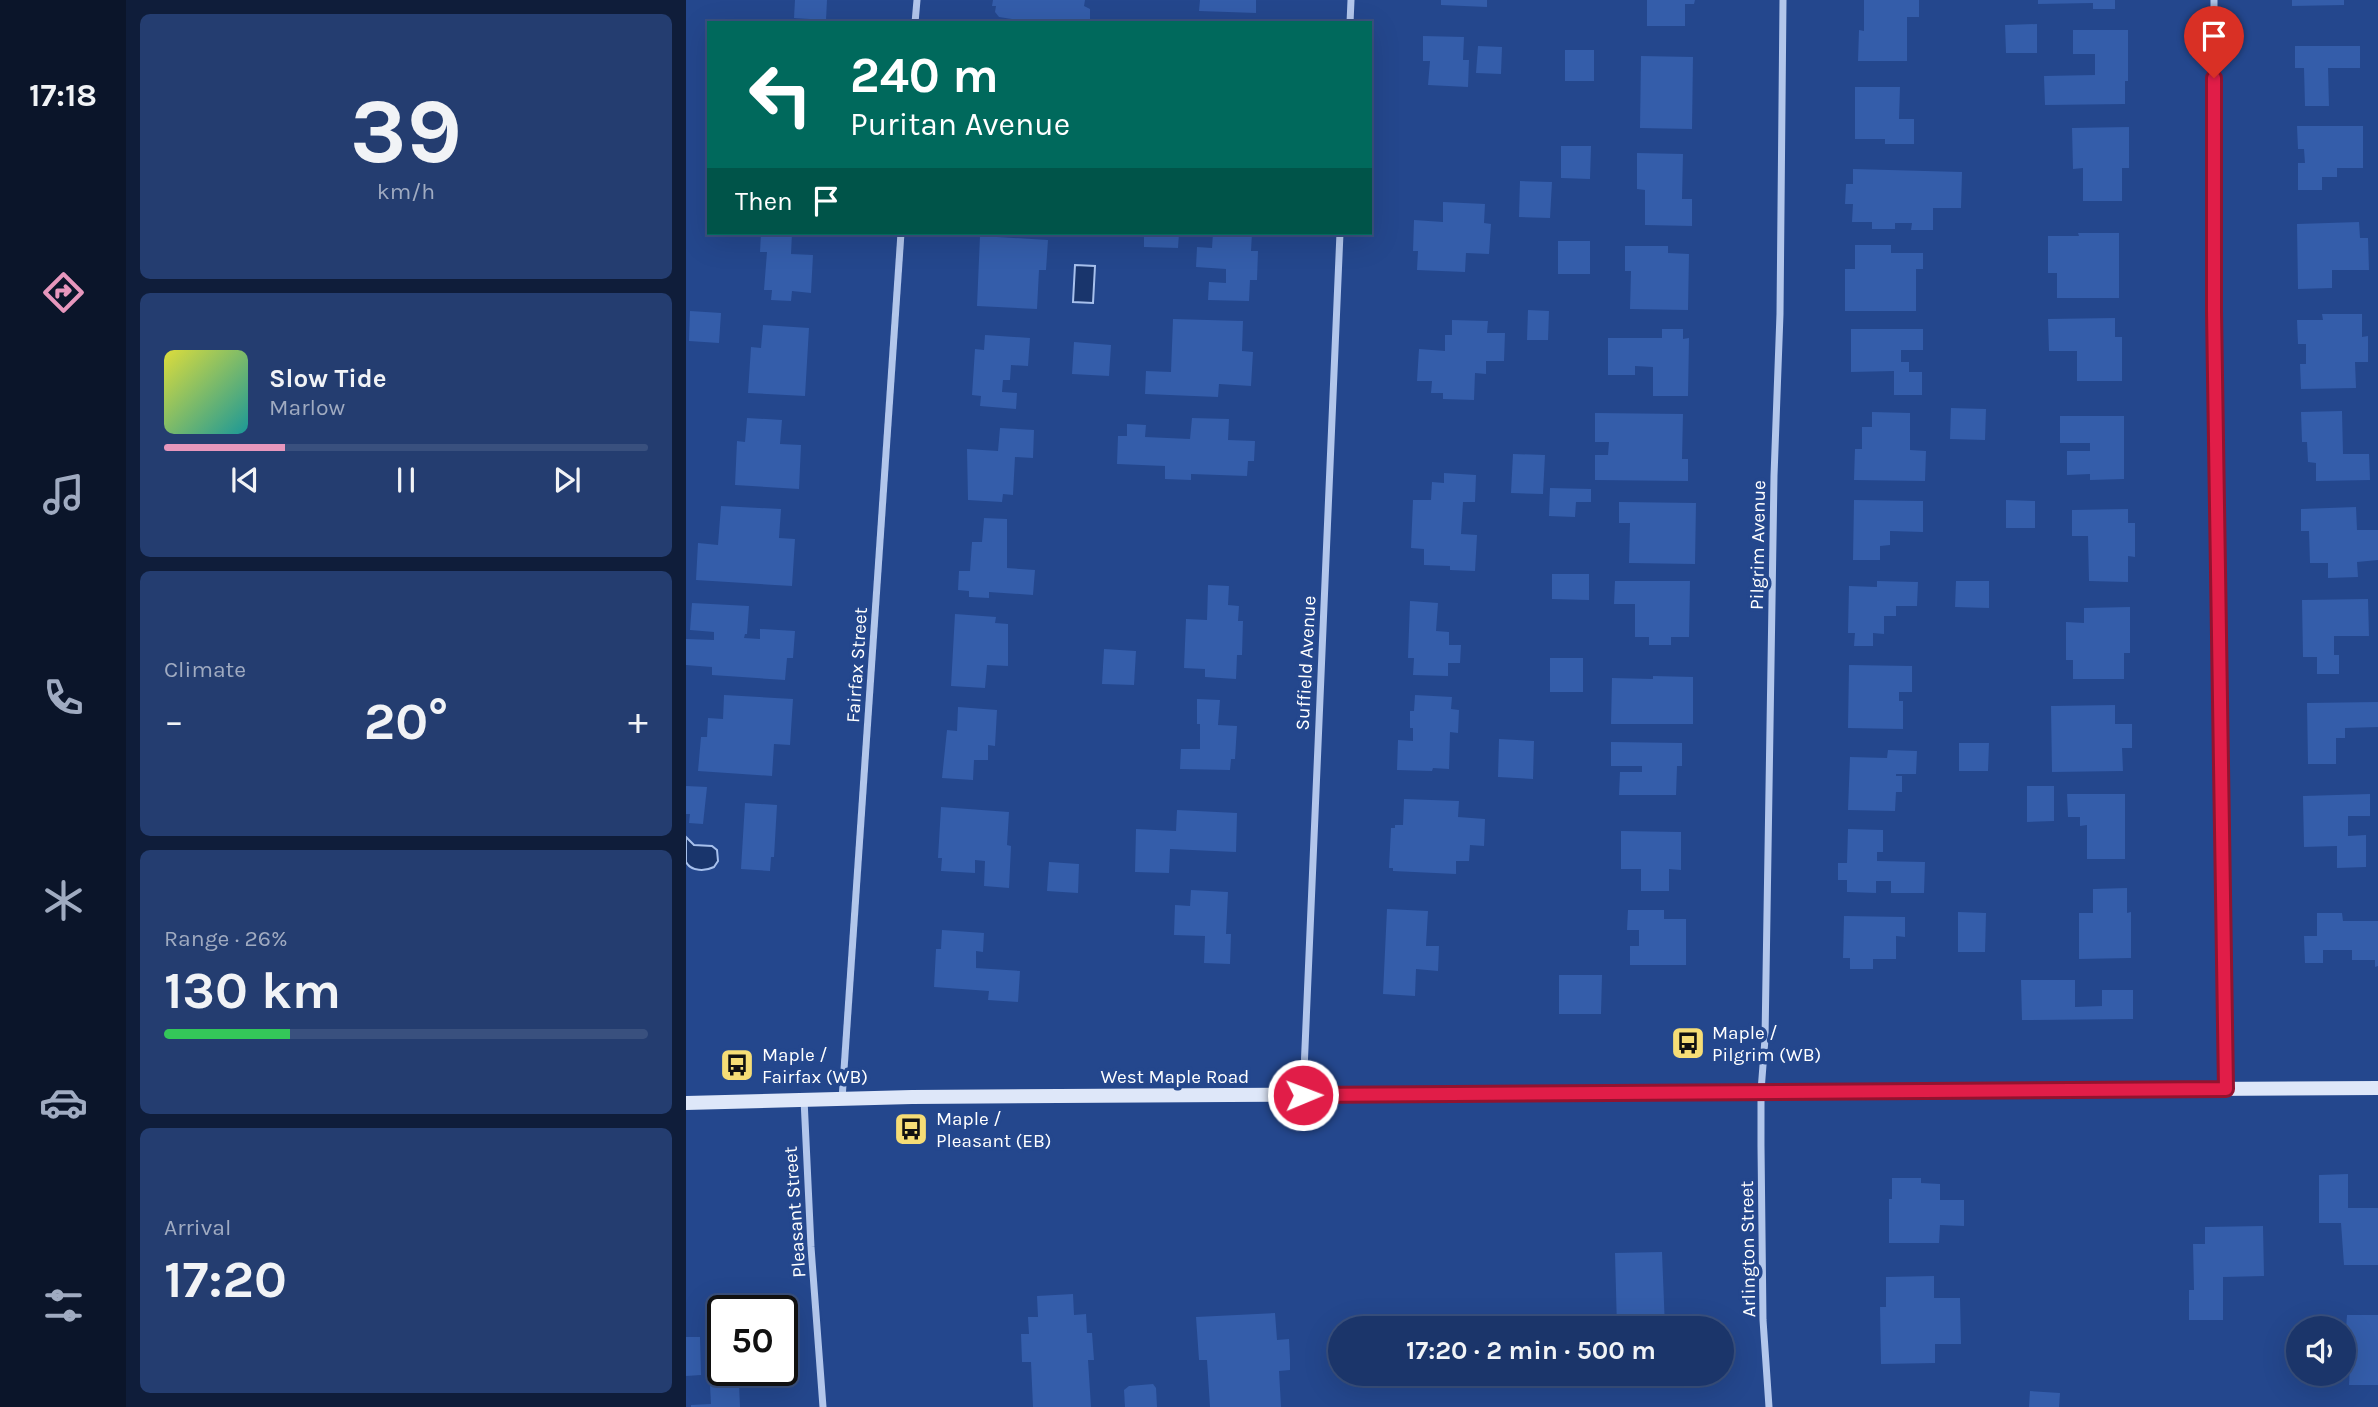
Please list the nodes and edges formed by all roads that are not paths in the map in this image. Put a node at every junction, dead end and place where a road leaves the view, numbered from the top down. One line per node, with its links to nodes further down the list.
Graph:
1 (917, 0): 5 (street)
2 (1350, 0): 6 (street)
3 (1783, 0): 11 (street, Pilgrim Avenue)
4 (2214, 0): 10 (street)
5 (915, 21)
6 (1349, 21)
7 (901, 235): 14 (street, Fairfax Street)
8 (1340, 235): 12 (street, Suffield Avenue)
9 (2378, 1088): 10 (main road, West Maple Road)
10 (2226, 1089): 11 (main road, West Maple Road)
11 (1761, 1091): 12 (main road, West Maple Road); 17 (street, Arlington Street)
12 (1303, 1095): 14 (main road, West Maple Road)
13 (804, 1099): 14 (main road, West Maple Road); 15 (main road, West Maple Road); 16 (street, Pleasant Street)
14 (842, 1099)
15 (686, 1103)
16 (823, 1407)
17 (1769, 1407)

